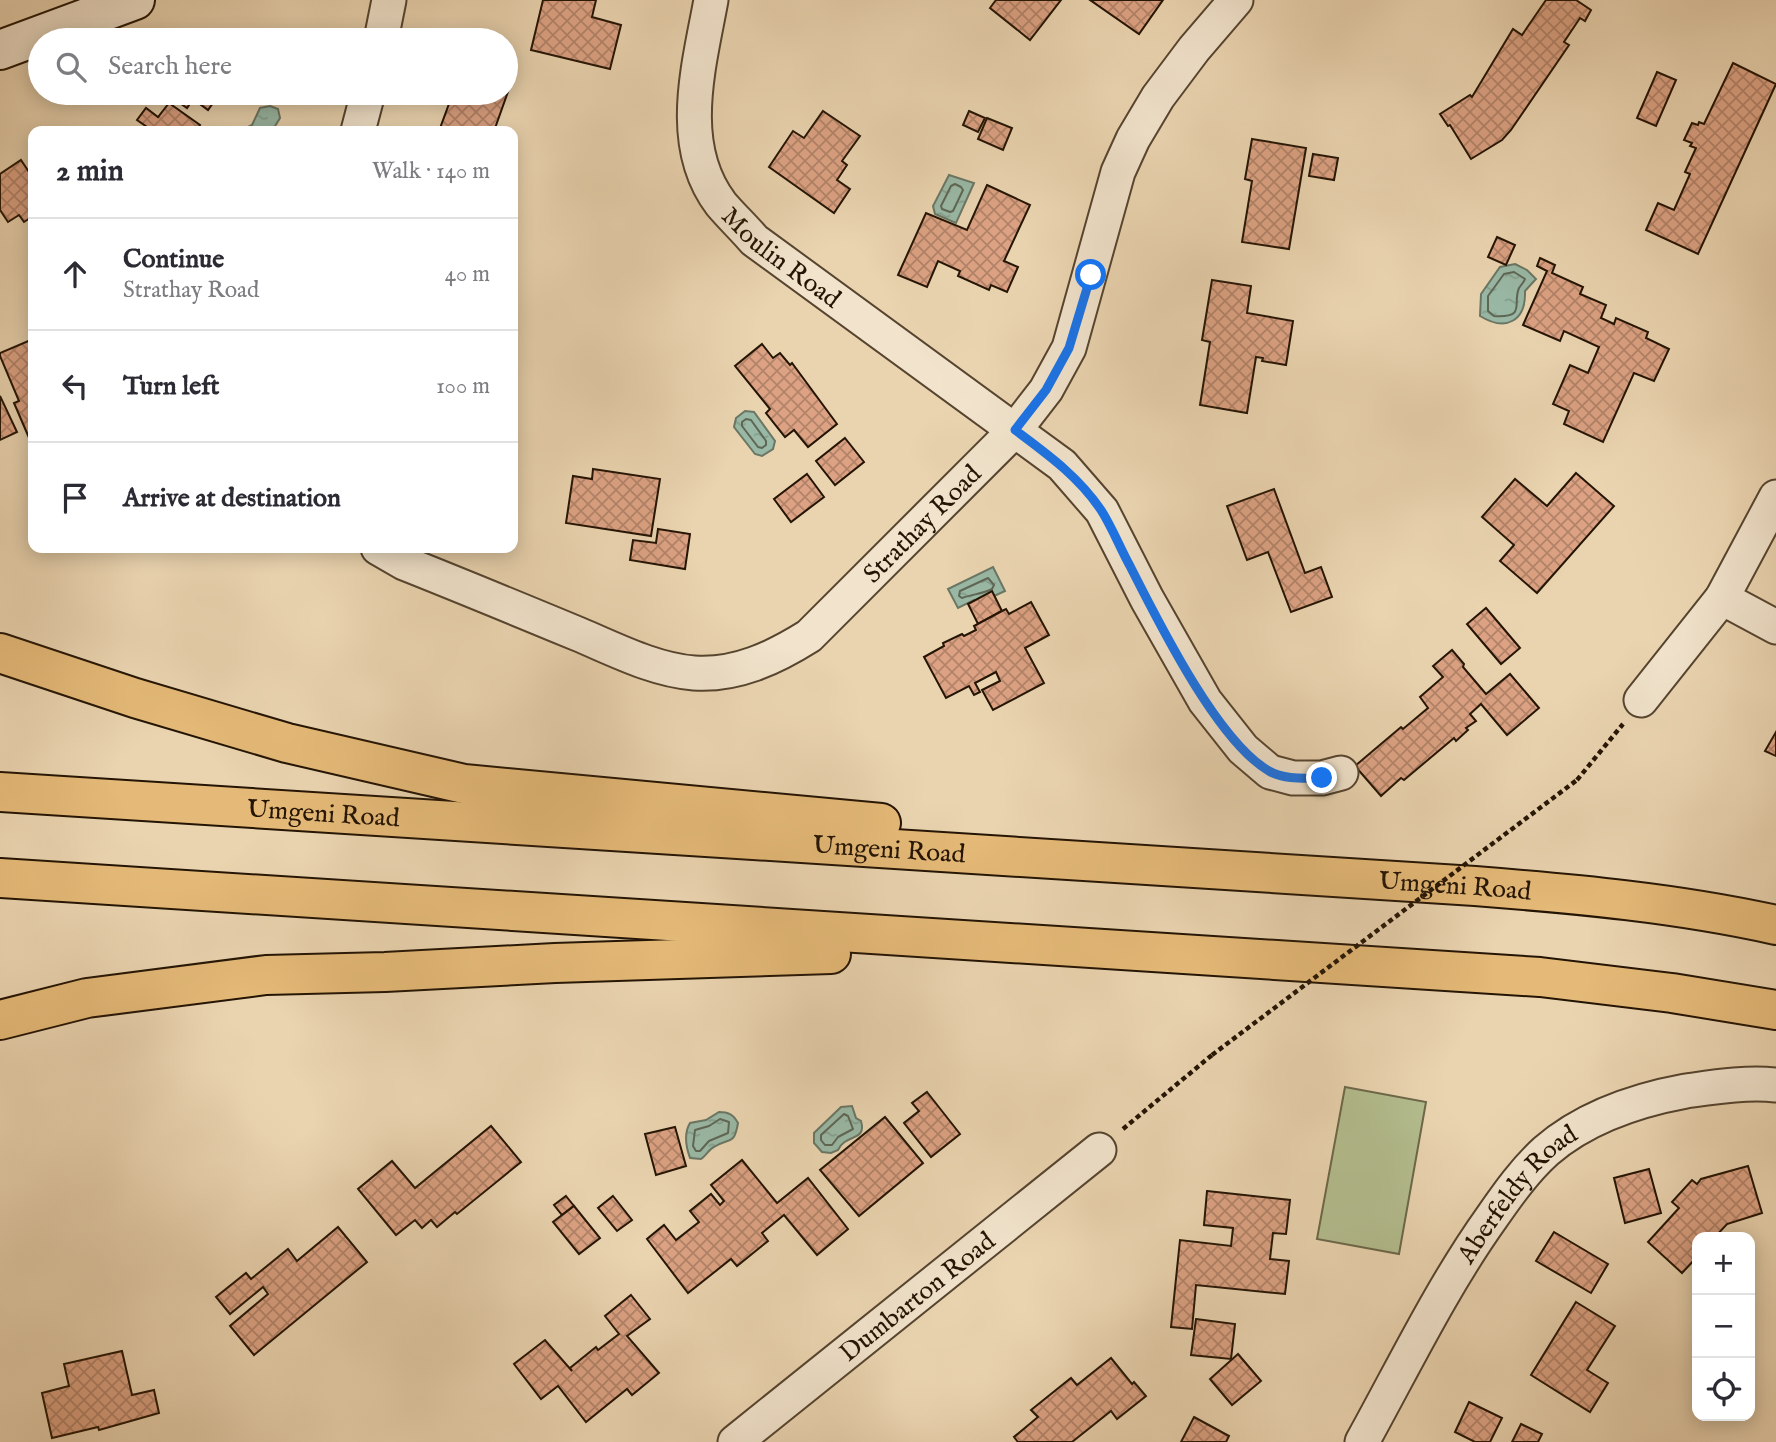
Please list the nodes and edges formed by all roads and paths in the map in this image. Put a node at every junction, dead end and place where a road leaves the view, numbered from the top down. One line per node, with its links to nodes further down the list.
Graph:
1 (135, 0): 5 (main road)
2 (389, 0): 6 (street)
3 (711, 0): 11 (street, Moulin Road)
4 (1236, 0): 11 (street, Strathay Road)
5 (59, 28)
6 (383, 28)
7 (28, 40): 8 (main road)
8 (0, 50)
9 (365, 105): 10 (street)
10 (359, 126)
11 (1015, 430): 13 (street, Strathay Road); 18 (street, Moulin Road)
12 (1776, 497): 14 (street)
13 (387, 553)
14 (1722, 598): 15 (street); 17 (street)
15 (1776, 627)
16 (0, 653): 21 (highway)
17 (1641, 700): 27 (path, bridge)
18 (1341, 773)
19 (0, 792): 21 (highway, Umgeni Road)
20 (0, 878): 23 (highway)
21 (1348, 878): 22 (highway, Umgeni Road)
22 (1776, 925)
23 (1064, 948): 24 (highway); 25 (highway)
24 (1776, 1010)
25 (0, 1020)
26 (1776, 1085): 29 (street, Aberfeldy Road)
27 (1099, 1150): 28 (street, Dumbarton Road)
28 (735, 1442)
29 (1362, 1442)

